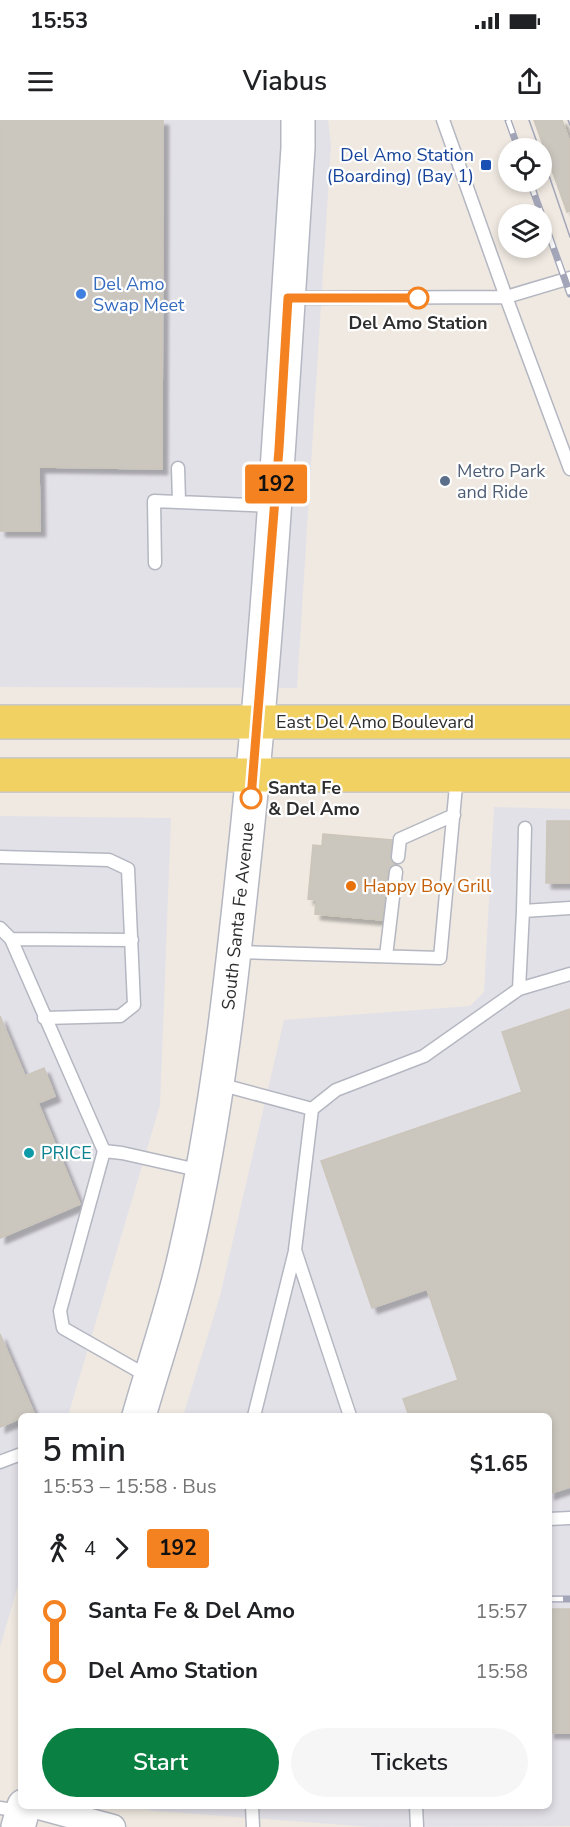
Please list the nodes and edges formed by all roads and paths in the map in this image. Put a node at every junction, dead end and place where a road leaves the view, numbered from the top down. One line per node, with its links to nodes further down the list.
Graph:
1 (298, 120): 5 (main road, South Santa Fe Avenue)
2 (443, 120): 4 (lane)
3 (570, 278): 4 (lane)
4 (506, 297): 5 (lane); 7 (lane)
5 (288, 298): 9 (main road, South Santa Fe Avenue)
6 (178, 468): 8 (lane)
7 (570, 469)
8 (179, 501): 9 (lane); 10 (lane)
9 (274, 506): 12 (main road, South Santa Fe Avenue)
10 (155, 563)
11 (0, 722): 12 (main road, East Del Amo Boulevard)
12 (258, 722): 13 (main road, East Del Amo Boulevard); 15 (main road, South Santa Fe Avenue)
13 (570, 722)
14 (0, 775): 15 (main road)
15 (253, 775): 16 (main road); 28 (main road, South Santa Fe Avenue)
16 (457, 775): 17 (main road); 18 (lane)
17 (570, 775)
18 (454, 815): 21 (lane); 29 (lane)
19 (525, 828): 24 (lane)
20 (0, 857): 27 (lane)
21 (398, 857)
22 (396, 872): 29 (lane)
23 (570, 908): 24 (lane)
24 (523, 910): 31 (lane)
25 (0, 928): 26 (lane)
26 (11, 939): 27 (lane); 32 (lane)
27 (132, 940): 32 (lane)
28 (235, 952): 29 (lane); 33 (main road, South Santa Fe Avenue)
29 (386, 956)
30 (570, 974): 31 (lane)
31 (519, 989): 34 (lane)
32 (44, 1018): 35 (lane)
33 (218, 1083): 34 (lane); 36 (main road, South Santa Fe Avenue)
34 (312, 1109): 37 (lane)
35 (104, 1151): 36 (lane); 38 (lane)
36 (202, 1171): 38 (main road, South Santa Fe Avenue)
37 (295, 1250): 40 (lane); 41 (lane)
38 (150, 1378): 39 (main road, South Santa Fe Avenue)
39 (140, 1413)
40 (255, 1413)
41 (349, 1413)
42 (18, 1455): 43 (lane)
43 (0, 1462)
44 (570, 1518): 45 (lane)
45 (552, 1519)
46 (252, 1809): 50 (lane)
47 (416, 1809): 51 (lane)
48 (20, 1812): 49 (street)
49 (113, 1827)
50 (253, 1827)
51 (417, 1827)

